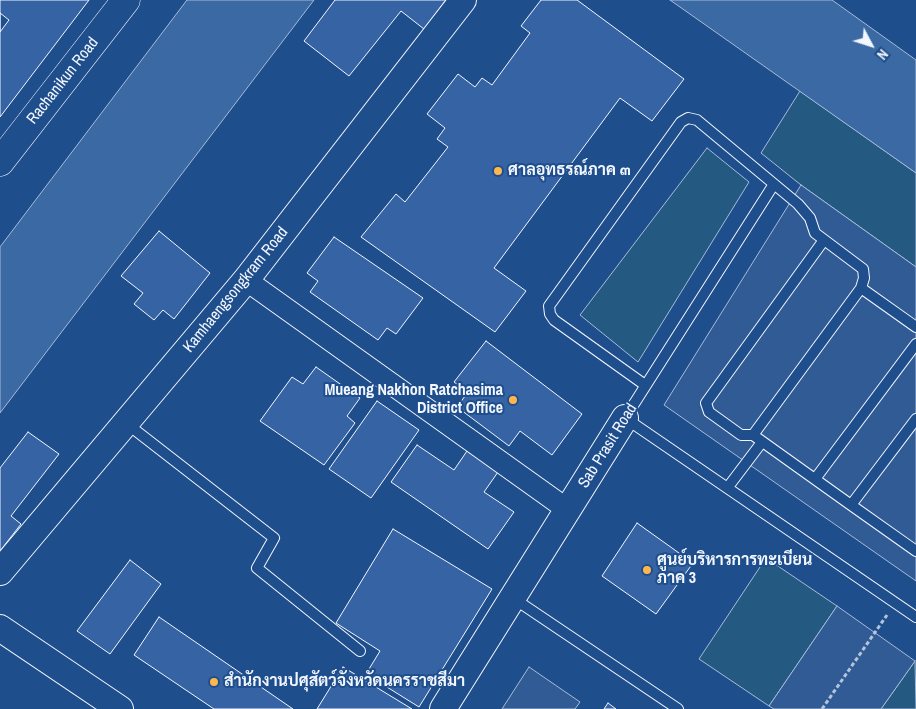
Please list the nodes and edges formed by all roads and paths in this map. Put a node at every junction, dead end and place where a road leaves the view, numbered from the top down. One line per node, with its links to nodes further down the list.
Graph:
1 (126, 0): 3 (main road, Rachanikun Road)
2 (463, 0): 6 (street, Kamhaengsongkram Road)
3 (0, 162)
4 (774, 184): 5 (lane); 10 (lane, Sab Prasit Road); 10 (lane)
5 (824, 240): 7 (lane); 14 (lane)
6 (246, 280): 13 (street, Kamhaengsongkram Road); 19 (street)
7 (861, 288): 8 (lane); 14 (lane)
8 (916, 327)
9 (916, 344): 16 (lane)
10 (645, 385): 11 (lane, Sab Prasit Road)
11 (625, 418): 17 (lane); 19 (street, Sab Prasit Road)
12 (916, 419): 18 (lane)
13 (126, 423): 21 (street, Kamhaengsongkram Road); 26 (lane)
14 (753, 435): 15 (lane)
15 (762, 442): 16 (lane); 17 (lane)
16 (815, 479): 18 (lane)
17 (728, 487): 23 (lane)
18 (852, 505): 20 (lane)
19 (568, 510): 22 (street, Sab Prasit Road)
20 (916, 551)
21 (0, 572)
22 (514, 598): 28 (street, Sab Prasit Road); 29 (lane)
23 (896, 602): 24 (lane); 30 (path)
24 (916, 616)
25 (0, 628): 27 (street)
26 (360, 651)
27 (120, 709)
28 (443, 709)
29 (678, 709)
30 (822, 709)

